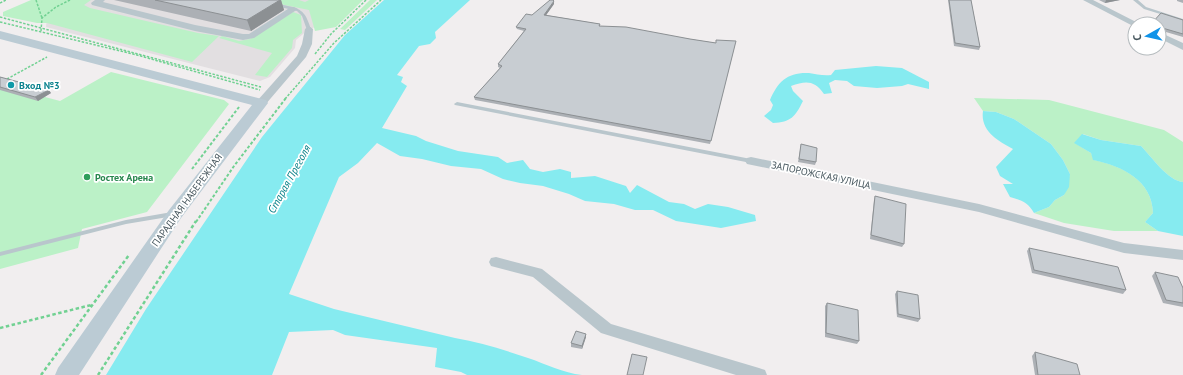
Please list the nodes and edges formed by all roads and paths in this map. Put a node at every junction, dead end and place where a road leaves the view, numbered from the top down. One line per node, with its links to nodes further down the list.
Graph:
1 (6, 0): 8 (path)
2 (36, 0): 12 (path)
3 (70, 0): 12 (path)
4 (101, 0): 10 (street)
5 (381, 0): 25 (path)
6 (1087, 0): 13 (street)
7 (1134, 0): 14 (lane)
8 (0, 3)
9 (272, 4): 10 (lane)
10 (294, 9): 17 (lane)
11 (0, 16): 16 (path)
12 (42, 18): 16 (path)
13 (1127, 20)
14 (1183, 20)
15 (0, 22): 18 (path)
16 (43, 28): 18 (path); 24 (path)
17 (309, 29): 24 (street, ПАРАДНАЯ НАБЕРЕЖНАЯ)
18 (41, 32): 24 (path)
19 (0, 35): 24 (main road)
20 (1167, 39): 21 (street)
21 (1183, 47)
22 (53, 54): 23 (path)
23 (5, 80)
24 (267, 95): 25 (path); 28 (main road, ПАРАДНАЯ НАБЕРЕЖНАЯ)
25 (288, 95): 35 (path)
26 (457, 104): 27 (lane, ЗАПОРОЖСКАЯ УЛИЦА)
27 (751, 161): 30 (street, ЗАПОРОЖСКАЯ УЛИЦА)
28 (175, 214): 29 (lane); 34 (main road, ПАРАДНАЯ НАБЕРЕЖНАЯ)
29 (0, 254)
30 (1183, 255)
31 (496, 262): 36 (street)
32 (92, 304): 33 (path)
33 (0, 328)
34 (66, 375)
35 (98, 375)
36 (759, 375)

